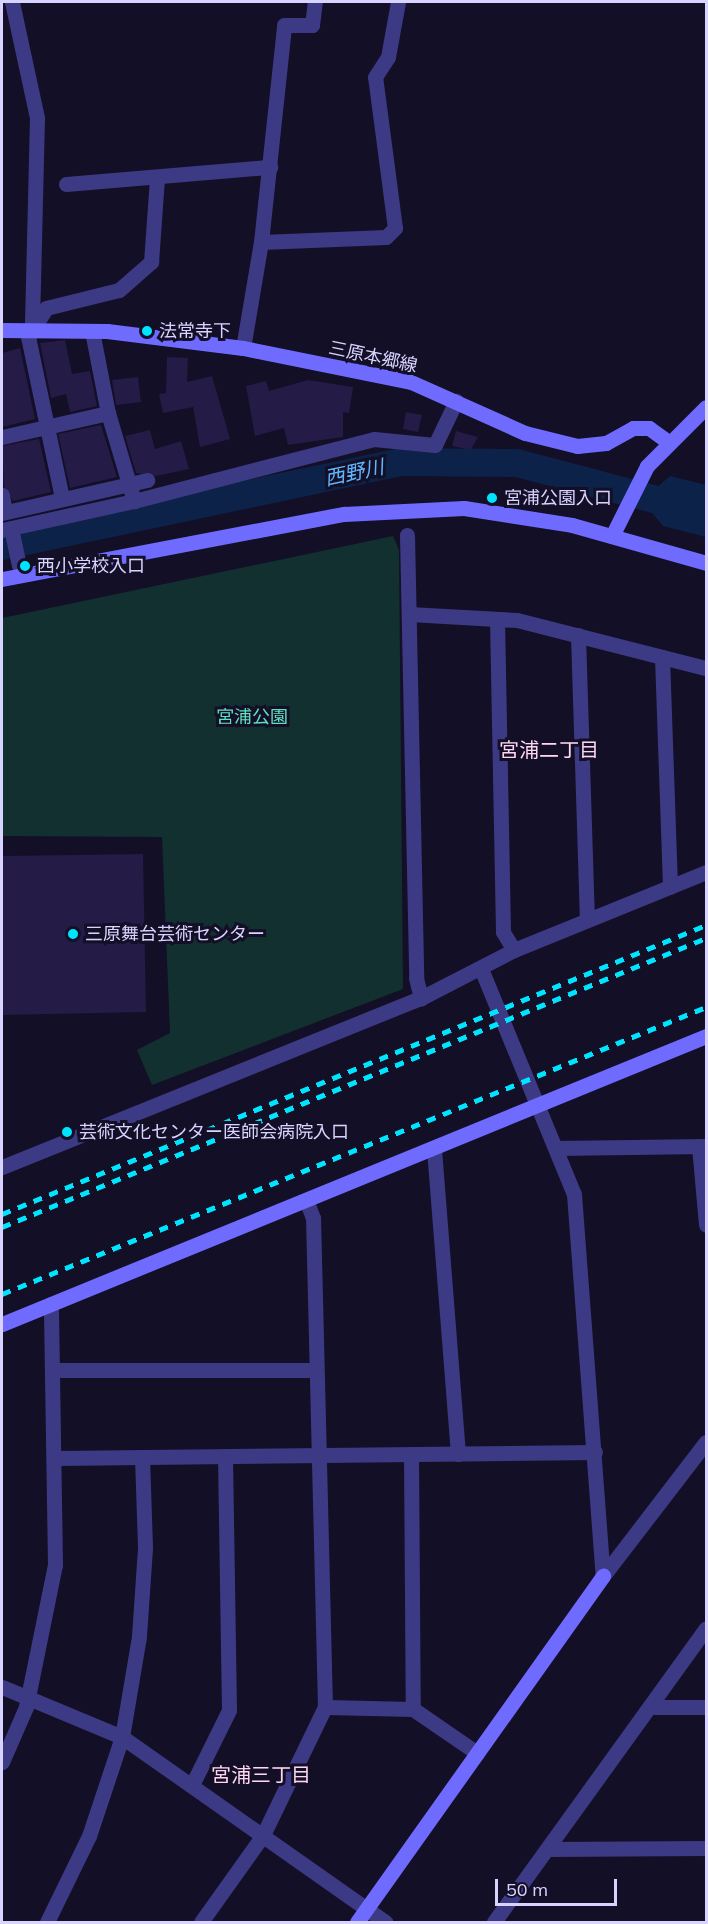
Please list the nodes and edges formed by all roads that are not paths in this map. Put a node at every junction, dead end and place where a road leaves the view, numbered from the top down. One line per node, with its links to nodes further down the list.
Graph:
1 (12, 2): 8 (street)
2 (315, 2): 4 (street)
3 (398, 2): 7 (street)
4 (270, 167): 5 (street); 7 (street)
5 (157, 179): 6 (street); 8 (street)
6 (66, 184)
7 (261, 242): 11 (street)
8 (32, 329): 9 (street, 三原本郷線); 10 (street, 三原本郷線); 15 (street)
9 (2, 330)
10 (92, 331): 11 (street, 三原本郷線); 14 (street)
11 (243, 348): 12 (street, 三原本郷線)
12 (456, 401): 17 (street, 三原本郷線); 22 (street)
13 (706, 407): 17 (street)
14 (108, 413): 15 (street); 19 (street)
15 (48, 425): 16 (street); 21 (street)
16 (2, 437)
17 (668, 441): 26 (street)
18 (147, 480): 19 (street)
19 (125, 485): 21 (street); 22 (street)
20 (2, 495): 23 (street)
21 (62, 498): 23 (street)
22 (134, 501): 24 (street)
23 (4, 513)
24 (6, 529): 28 (street)
25 (407, 535): 30 (street)
26 (612, 536): 27 (street); 29 (street)
27 (706, 563)
28 (19, 565)
29 (2, 579)
30 (409, 614): 31 (street); 40 (street)
31 (497, 619): 32 (street); 38 (street)
32 (578, 635): 33 (street); 37 (street)
33 (662, 657): 34 (street); 36 (street)
34 (706, 668)
35 (706, 872): 36 (street)
36 (670, 887): 37 (street)
37 (587, 919): 38 (street)
38 (514, 950): 39 (street)
39 (482, 971): 40 (street); 42 (street)
40 (421, 998): 46 (street)
41 (706, 1036): 42 (street)
42 (536, 1107): 44 (street); 45 (street)
43 (703, 1146): 44 (street); 48 (street)
44 (556, 1148): 54 (street)
45 (434, 1149): 47 (street); 56 (street)
46 (2, 1167)
47 (307, 1202): 49 (street); 52 (street)
48 (706, 1225)
49 (51, 1304): 50 (street); 51 (street)
50 (2, 1324)
51 (53, 1370): 52 (street); 60 (street)
52 (316, 1370): 57 (street)
53 (706, 1442): 61 (street)
54 (596, 1452): 56 (street); 61 (street)
55 (411, 1454): 56 (street); 57 (street); 68 (street)
56 (458, 1454)
57 (318, 1455): 58 (street); 65 (street)
58 (225, 1456): 59 (street); 72 (street)
59 (142, 1457): 60 (street); 69 (street)
60 (56, 1458): 64 (street)
61 (603, 1576): 70 (street)
62 (706, 1628): 66 (street)
63 (2, 1688): 64 (street)
64 (27, 1697): 69 (street); 71 (street)
65 (325, 1707): 68 (street); 73 (street)
66 (650, 1707): 67 (street); 75 (street)
67 (706, 1707)
68 (413, 1709): 70 (street)
69 (122, 1737): 72 (street); 77 (street)
70 (477, 1754): 76 (street)
71 (2, 1762)
72 (193, 1784): 73 (street)
73 (263, 1836): 76 (street); 78 (street)
74 (706, 1848): 75 (street)
75 (548, 1849): 80 (street)
76 (362, 1916): 79 (street)
77 (47, 1923)
78 (201, 1923)
79 (385, 1923)
80 (494, 1923)

